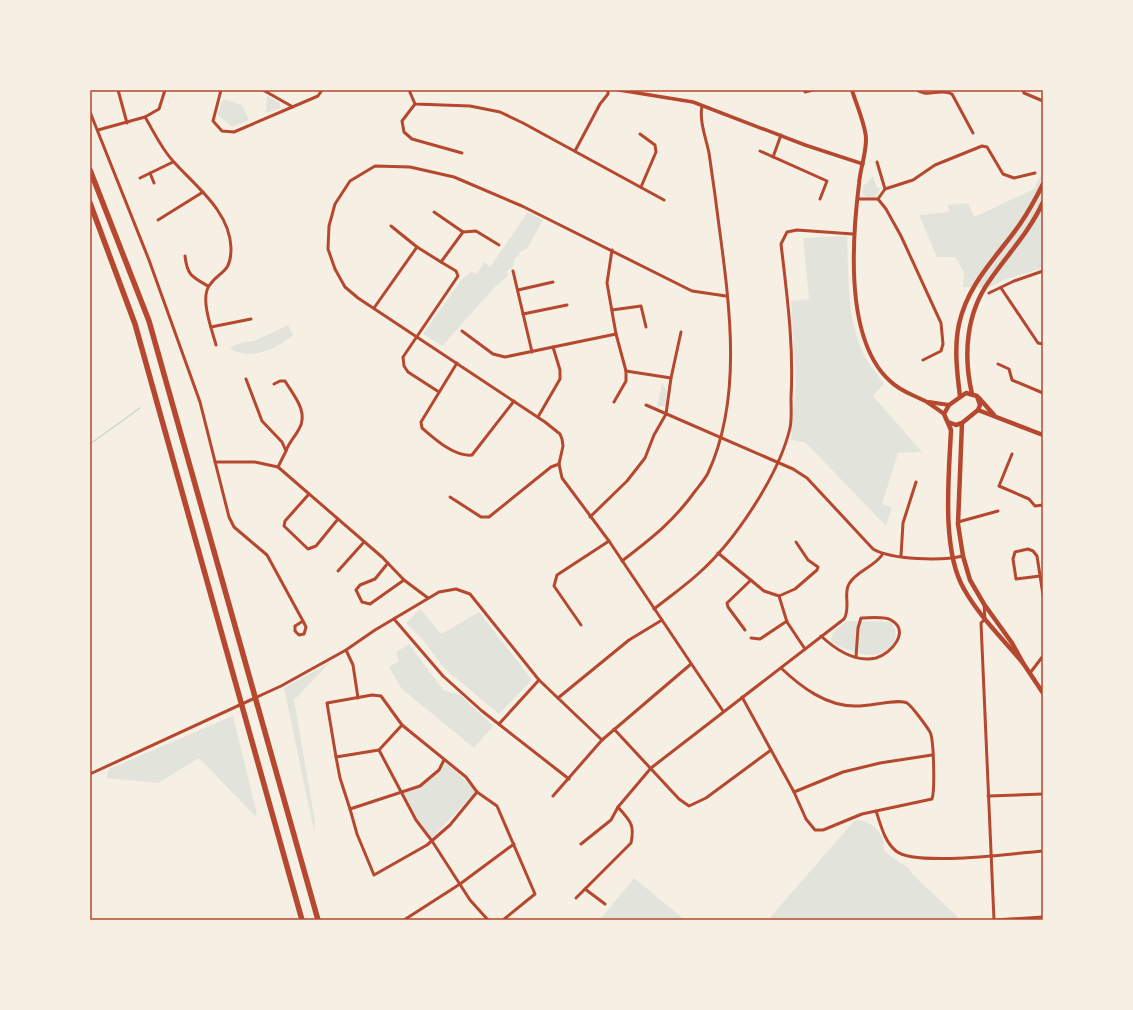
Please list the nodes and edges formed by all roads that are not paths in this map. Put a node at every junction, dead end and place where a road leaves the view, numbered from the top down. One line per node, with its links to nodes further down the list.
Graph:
1 (118, 90): 20 (street)
2 (165, 90): 19 (street)
3 (221, 90): 17 (street)
4 (263, 90): 17 (street)
5 (322, 90): 17 (street)
6 (409, 90): 15 (street)
7 (608, 90): 25 (street)
8 (619, 90): 16 (street)
9 (813, 90): 13 (street)
10 (852, 90): 31 (main road)
11 (917, 90): 22 (street)
12 (1023, 90): 14 (street)
13 (805, 92)
14 (1043, 101)
15 (416, 104): 25 (street); 27 (street)
16 (702, 106): 24 (street); 64 (street)
17 (293, 107)
18 (90, 112): 21 (street)
19 (145, 117): 20 (street); 29 (street)
20 (126, 123): 21 (street)
21 (98, 130): 108 (street)
22 (973, 133)
23 (640, 134): 38 (street)
24 (781, 135): 28 (street); 31 (street)
25 (575, 151): 38 (street)
26 (760, 151): 28 (street)
27 (462, 153)
28 (773, 157): 41 (street)
29 (173, 162): 33 (street); 40 (street)
30 (877, 162): 39 (street)
31 (863, 164): 42 (main road)
32 (90, 170): 194 (highway)
33 (150, 173): 35 (street); 36 (street)
34 (1035, 173): 39 (street)
35 (140, 178)
36 (154, 183)
37 (1043, 184): 90 (main road)
38 (641, 187): 44 (street)
39 (885, 189): 43 (street)
40 (203, 192): 48 (street); 60 (street)
41 (820, 199)
42 (858, 199): 43 (street); 51 (main road)
43 (878, 199): 80 (street)
44 (664, 200)
45 (1043, 202): 88 (main road)
46 (90, 203): 193 (highway)
47 (434, 212): 50 (street)
48 (158, 220)
49 (391, 226): 53 (street)
50 (463, 232): 52 (street); 56 (street)
51 (853, 234): 94 (main road); 109 (street)
52 (499, 245)
53 (417, 247): 56 (street); 66 (street)
54 (612, 250): 64 (street); 66 (street); 67 (street)
55 (185, 256): 60 (street)
56 (441, 262): 75 (street)
57 (513, 271): 62 (street)
58 (1043, 271): 61 (street)
59 (553, 282): 62 (street)
60 (208, 286): 70 (street)
61 (1001, 288): 63 (street); 76 (street)
62 (518, 290): 68 (street)
63 (989, 293)
64 (726, 296): 105 (street)
65 (567, 305): 68 (street)
66 (374, 308): 75 (street)
67 (612, 310): 71 (street); 74 (street)
68 (523, 314): 79 (street)
69 (251, 319): 70 (street)
70 (211, 326): 77 (street)
71 (646, 327)
72 (462, 331): 79 (street)
73 (681, 332): 84 (street)
74 (616, 334): 78 (street); 83 (street)
75 (417, 337): 81 (street); 87 (street)
76 (1043, 344)
77 (216, 345)
78 (554, 347): 79 (street); 101 (street)
79 (532, 352)
80 (923, 360)
81 (457, 363): 87 (street); 92 (street)
82 (998, 364): 89 (street)
83 (626, 371): 84 (street); 93 (street)
84 (671, 378): 98 (street)
85 (246, 379): 106 (street)
86 (274, 384): 106 (street)
87 (438, 392): 92 (street)
88 (972, 394): 90 (main road); 91 (main road)
89 (1043, 394)
90 (960, 396): 96 (main road)
91 (977, 396): 97 (main road); 100 (main road)
92 (514, 401): 101 (street)
93 (614, 402)
94 (927, 402): 96 (main road); 99 (main road)
95 (646, 405): 98 (street)
96 (949, 405): 99 (main road)
97 (978, 410): 100 (main road); 103 (main road)
98 (666, 414): 105 (street); 117 (street)
99 (944, 414): 102 (main road)
100 (995, 416): 104 (main road)
101 (538, 417): 110 (street)
102 (948, 422): 103 (main road); 127 (main road)
103 (962, 423): 119 (main road)
104 (1043, 435)
105 (721, 438): 109 (street); 128 (street)
106 (286, 451): 111 (street)
107 (1012, 454): 115 (street)
108 (215, 462): 111 (street); 141 (street)
109 (778, 463): 123 (street); 124 (street)
110 (559, 464): 114 (street); 117 (street)
111 (278, 467): 113 (street)
112 (916, 482): 125 (street)
113 (309, 494): 118 (street); 118 (street)
114 (450, 497)
115 (1043, 505)
116 (998, 511): 119 (street)
117 (590, 517): 120 (street)
118 (338, 519): 121 (street)
119 (958, 522): 126 (main road)
120 (609, 541): 128 (street); 144 (street)
121 (364, 542): 129 (street); 130 (street)
122 (796, 542): 135 (street)
123 (718, 553): 133 (street); 138 (street)
124 (882, 554): 125 (street); 146 (street)
125 (901, 556): 127 (street)
126 (963, 556): 127 (street); 137 (main road)
127 (953, 558): 140 (main road)
128 (622, 562): 138 (street)
129 (388, 563): 132 (street); 132 (street)
130 (338, 571)
131 (1040, 576): 131 (street); 134 (street)
132 (404, 580): 136 (street)
133 (751, 580): 135 (street); 145 (street)
134 (1043, 595)
135 (779, 596): 143 (street)
136 (428, 598): 139 (street); 156 (street)
137 (984, 604): 140 (street); 152 (main road)
138 (654, 609): 142 (street)
139 (394, 619): 149 (street); 162 (street)
140 (985, 619): 152 (main road); 179 (street)
141 (303, 620): 141 (street)
142 (662, 620): 153 (street); 160 (street)
143 (787, 621): 147 (street); 148 (street)
144 (581, 625)
145 (745, 630)
146 (821, 636): 148 (street); 151 (street)
147 (751, 638)
148 (805, 649): 154 (street)
149 (346, 650): 159 (street); 172 (street)
150 (1043, 656): 155 (street)
151 (856, 657): 151 (street)
152 (1023, 663): 155 (main road)
153 (691, 664): 161 (street); 164 (street)
154 (781, 668): 158 (street); 168 (street)
155 (1030, 673): 157 (main road)
156 (539, 680): 160 (street); 162 (street)
157 (1043, 692)
158 (742, 697): 161 (street); 167 (street)
159 (358, 698): 163 (street); 169 (street)
160 (558, 698): 165 (street)
161 (723, 711): 171 (street)
162 (499, 724): 173 (street)
163 (402, 725): 166 (street); 170 (street)
164 (614, 729): 165 (street); 171 (street)
165 (602, 740): 173 (street)
166 (379, 750): 169 (street); 174 (street)
167 (771, 750): 171 (street); 176 (street)
168 (932, 755): 176 (street); 182 (street)
169 (336, 757): 181 (street)
170 (444, 760): 174 (street); 175 (street)
171 (651, 768): 180 (street)
172 (90, 774)
173 (569, 779): 178 (street)
174 (401, 792): 181 (street); 183 (street)
175 (477, 792): 183 (street); 184 (street)
176 (794, 792): 182 (street)
177 (1043, 794): 179 (street)
178 (553, 796)
179 (988, 796): 187 (street)
180 (618, 807): 185 (street); 189 (street)
181 (350, 809): 183 (street)
182 (876, 811): 187 (street)
183 (432, 841): 188 (street)
184 (514, 844): 188 (street); 197 (street)
185 (581, 844)
186 (1043, 851): 187 (street)
187 (991, 856): 198 (street)
188 (460, 884): 195 (street); 196 (street)
189 (585, 889): 190 (street); 191 (street)
190 (576, 898)
191 (605, 904)
192 (1043, 917): 198 (street)
193 (302, 920)
194 (318, 920)
195 (404, 920)
196 (488, 920)
197 (503, 920)
198 (994, 920)

